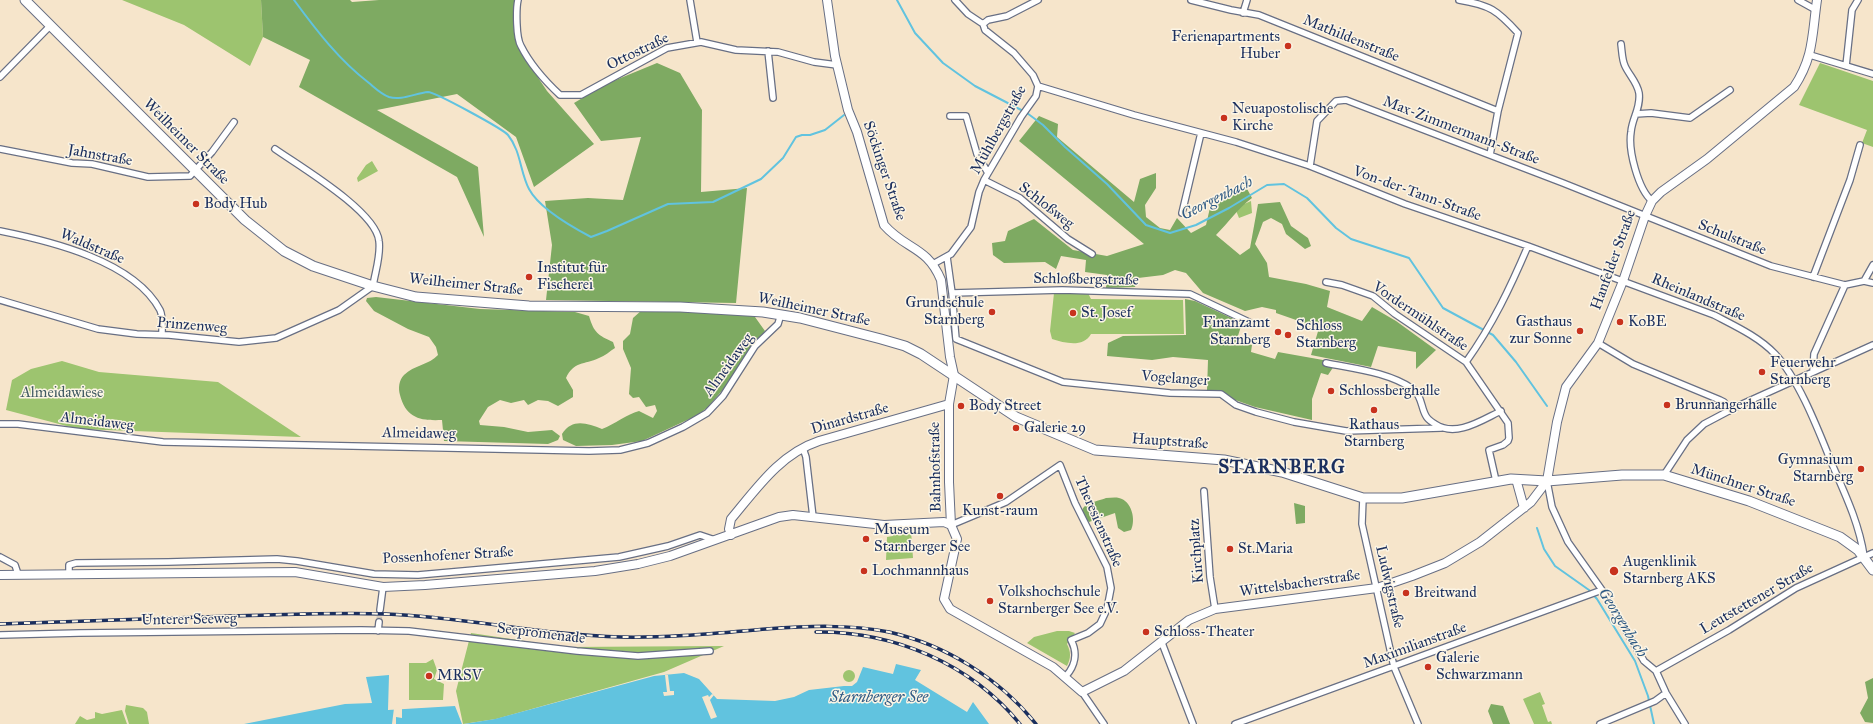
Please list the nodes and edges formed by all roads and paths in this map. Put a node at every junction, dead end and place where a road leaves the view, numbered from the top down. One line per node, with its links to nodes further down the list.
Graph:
1 (25, 0): 16 (main road, Weilheimer Straße)
2 (518, 0): 17 (street, Ottostraße)
3 (690, 0): 17 (street)
4 (827, 0): 21 (street, Söckinger Straße)
5 (955, 0): 15 (street, Mühlbergstraße)
6 (1038, 0): 15 (street)
7 (1191, 0): 14 (street, Mathildenstraße)
8 (1247, 0): 14 (street)
9 (1459, 0): 28 (street)
10 (1798, 0): 13 (street)
11 (1817, 0): 13 (street, Hanfelder Straße)
12 (1858, 0): 22 (street)
13 (1816, 10): 20 (street, Hanfelder Straße)
14 (1243, 13): 28 (street, Mathildenstraße)
15 (983, 24): 25 (street, Mühlbergstraße)
16 (51, 25): 24 (street); 38 (main road, Weilheimer Straße)
17 (697, 42): 19 (street, Ottostraße)
18 (1621, 44): 29 (street)
19 (768, 51): 21 (street, Ottostraße); 27 (street)
20 (1810, 56): 22 (street); 41 (street, Hanfelder Straße)
21 (837, 65): 48 (street, Söckinger Straße)
22 (1846, 66): 23 (street)
23 (1873, 74)
24 (0, 77)
25 (1038, 86): 32 (street, Von-der-Tann-Straße); 39 (street, Mühlbergstraße)
26 (1730, 90): 29 (street)
27 (773, 98)
28 (1498, 111): 36 (street)
29 (1636, 114): 41 (street)
30 (950, 116): 39 (street)
31 (234, 122): 38 (street)
32 (1201, 133): 37 (street, Von-der-Tann-Straße); 42 (street)
33 (1860, 145): 50 (street)
34 (0, 149): 38 (street, Jahnstraße)
35 (275, 149): 56 (street)
36 (1490, 155): 37 (street, Max-Zimmermann-Straße); 43 (street, Max-Zimmermann-Straße)
37 (1310, 166): 45 (street, Von-der-Tann-Straße)
38 (196, 171): 56 (main road, Weilheimer Straße)
39 (988, 173): 40 (street, Mühlbergstraße)
40 (984, 180): 46 (street, Schloßweg); 47 (street, Mühlbergstraße)
41 (1652, 201): 43 (street, Hanfelder Straße)
42 (1182, 213)
43 (1645, 216): 50 (street, Schulstraße); 51 (street, Hanfelder Straße)
44 (0, 231): 61 (street, Waldstraße)
45 (1528, 246): 51 (street, Von-der-Tann-Straße); 64 (street)
46 (1092, 254)
47 (947, 257): 48 (street, Mühlbergstraße); 57 (street)
48 (933, 264): 67 (street, Söckinger Straße)
49 (1873, 265): 52 (street)
50 (1813, 277): 55 (street, Schulstraße)
51 (1623, 281): 62 (street, Hanfelder Straße); 68 (street, Rheinlandstraße)
52 (1864, 281): 54 (street, Schulstraße); 55 (street, Schulstraße)
53 (1326, 282): 64 (street, Vordermühlstraße)
54 (1873, 283)
55 (1845, 285): 66 (street)
56 (373, 286): 59 (main road, Weilheimer Straße); 61 (street, Prinzenweg)
57 (952, 293): 60 (street, Schloßbergstraße); 73 (street, Vogelanger)
58 (0, 300): 61 (street, Prinzenweg)
59 (780, 314): 67 (main road, Weilheimer Straße); 72 (street, Almeidaweg)
60 (1249, 322)
61 (162, 334)
62 (1598, 343): 71 (street); 78 (street, Hanfelder Straße)
63 (1873, 344): 66 (street)
64 (1466, 362): 70 (street, Vordermühlstraße)
65 (1326, 363): 73 (street)
66 (1813, 371): 68 (street)
67 (954, 376): 69 (street, Bahnhofstraße); 80 (main road, Hauptstraße)
68 (1794, 381): 71 (street); 87 (street, Rheinlandstraße)
69 (949, 404): 74 (street, Dinardstraße); 83 (street, Bahnhofstraße)
70 (1501, 411): 73 (street); 77 (street, Vordermühlstraße)
71 (1729, 411): 75 (street)
72 (0, 424)
73 (1441, 428)
74 (803, 448): 82 (street); 84 (street, Dinardstraße)
75 (1664, 475): 78 (main road, Münchner Straße); 87 (main road, Münchner Straße)
76 (1516, 479): 77 (main road, Hauptstraße); 78 (main road, Münchner Straße); 81 (street)
77 (1496, 481): 80 (main road, Hauptstraße)
78 (1547, 481): 81 (street, Hanfelder Straße); 95 (street)
79 (1204, 491): 96 (street, Kirchplatz)
80 (1363, 498): 94 (street, Ludwigstraße)
81 (1524, 508): 94 (street, Wittelsbacherstraße)
82 (813, 517): 83 (street, Possenhofener Straße); 84 (street, Possenhofener Straße)
83 (951, 525): 105 (street, Bahnhofstraße); 105 (street, Theresienstraße)
84 (731, 534): 85 (street, Possenhofener Straße)
85 (716, 540): 91 (street, Possenhofener Straße); 93 (street, Possenhofener Straße)
86 (1873, 553): 87 (street, Leutstettener Straße)
87 (1864, 556): 89 (main road, Münchner Straße); 104 (street, Leutstettener Straße)
88 (0, 557): 90 (street)
89 (1873, 570)
90 (18, 574): 91 (street, Possenhofener Straße); 92 (street, Possenhofener Straße)
91 (69, 574): 93 (street, Possenhofener Straße)
92 (0, 575)
93 (383, 587): 97 (street)
94 (1377, 588): 96 (street, Wittelsbacherstraße); 103 (street, Ludwigstraße)
95 (1599, 591): 103 (street, Maximilianstraße); 104 (street)
96 (1215, 609): 101 (street, Wittelsbacherstraße)
97 (380, 610)
98 (379, 622): 99 (street)
99 (378, 631): 100 (street, Unterer Seeweg); 102 (street, Seepromenade)
100 (0, 635)
101 (1162, 643): 106 (street, Wittelsbacherstraße); 109 (street)
102 (710, 651)
103 (1394, 666): 110 (street, Maximilianstraße); 111 (street, Ludwigstraße)
104 (1656, 671): 107 (street)
105 (1066, 676): 106 (street)
106 (1082, 692): 108 (street)
107 (1666, 693): 112 (street); 113 (street)
108 (1104, 724)
109 (1193, 724)
110 (1235, 724)
111 (1418, 724)
112 (1600, 724)
113 (1685, 724)

